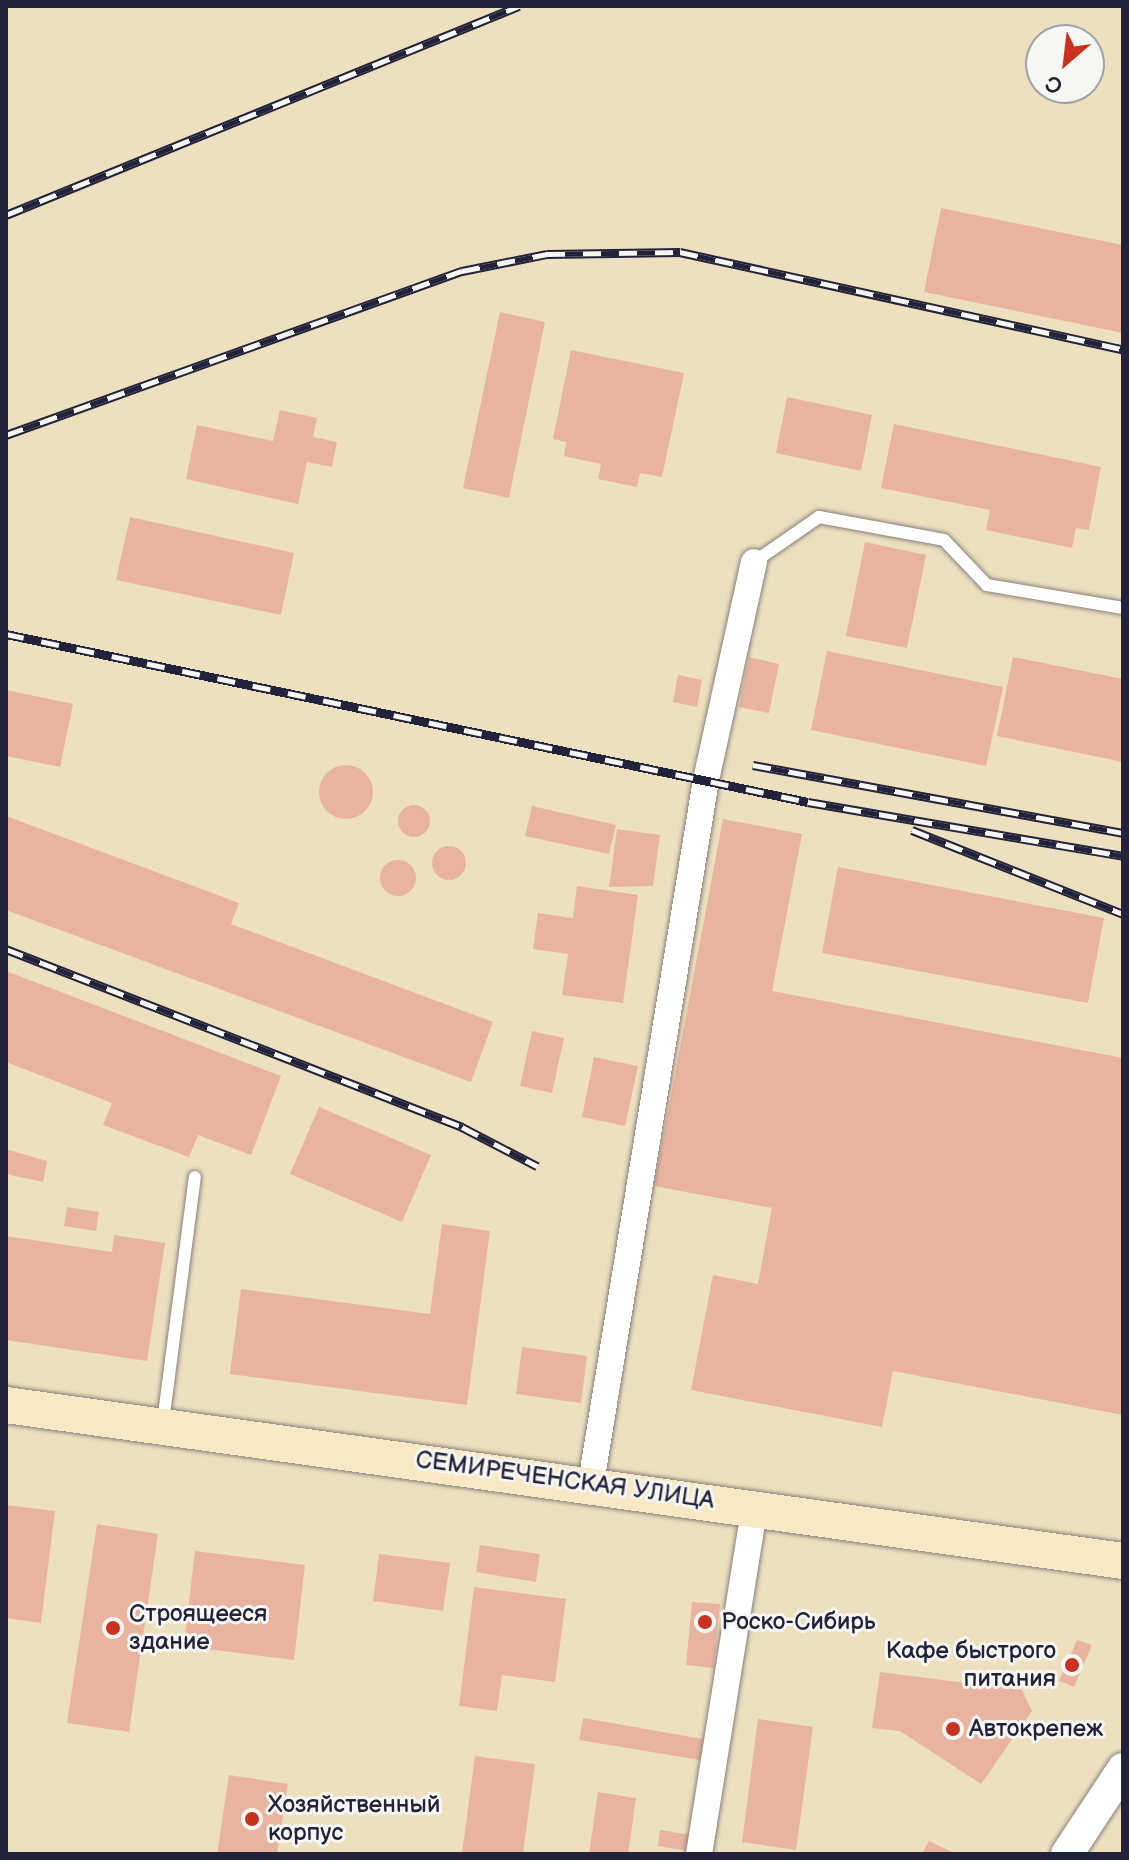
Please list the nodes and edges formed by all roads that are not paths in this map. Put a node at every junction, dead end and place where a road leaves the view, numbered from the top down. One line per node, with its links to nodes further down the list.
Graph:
1 (754, 562): 2 (lane); 6 (street)
2 (1123, 608)
3 (195, 1177): 5 (lane)
4 (6, 1405): 5 (main road, СЕМИРЕЧЕНСКАЯ УЛИЦА)
5 (162, 1426): 6 (main road, СЕМИРЕЧЕНСКАЯ УЛИЦА)
6 (591, 1483): 7 (main road, СЕМИРЕЧЕНСКАЯ УЛИЦА)
7 (755, 1505): 8 (main road, СЕМИРЕЧЕНСКАЯ УЛИЦА); 10 (street)
8 (1123, 1561)
9 (1123, 1769): 11 (street)
10 (699, 1854)
11 (1067, 1854)

